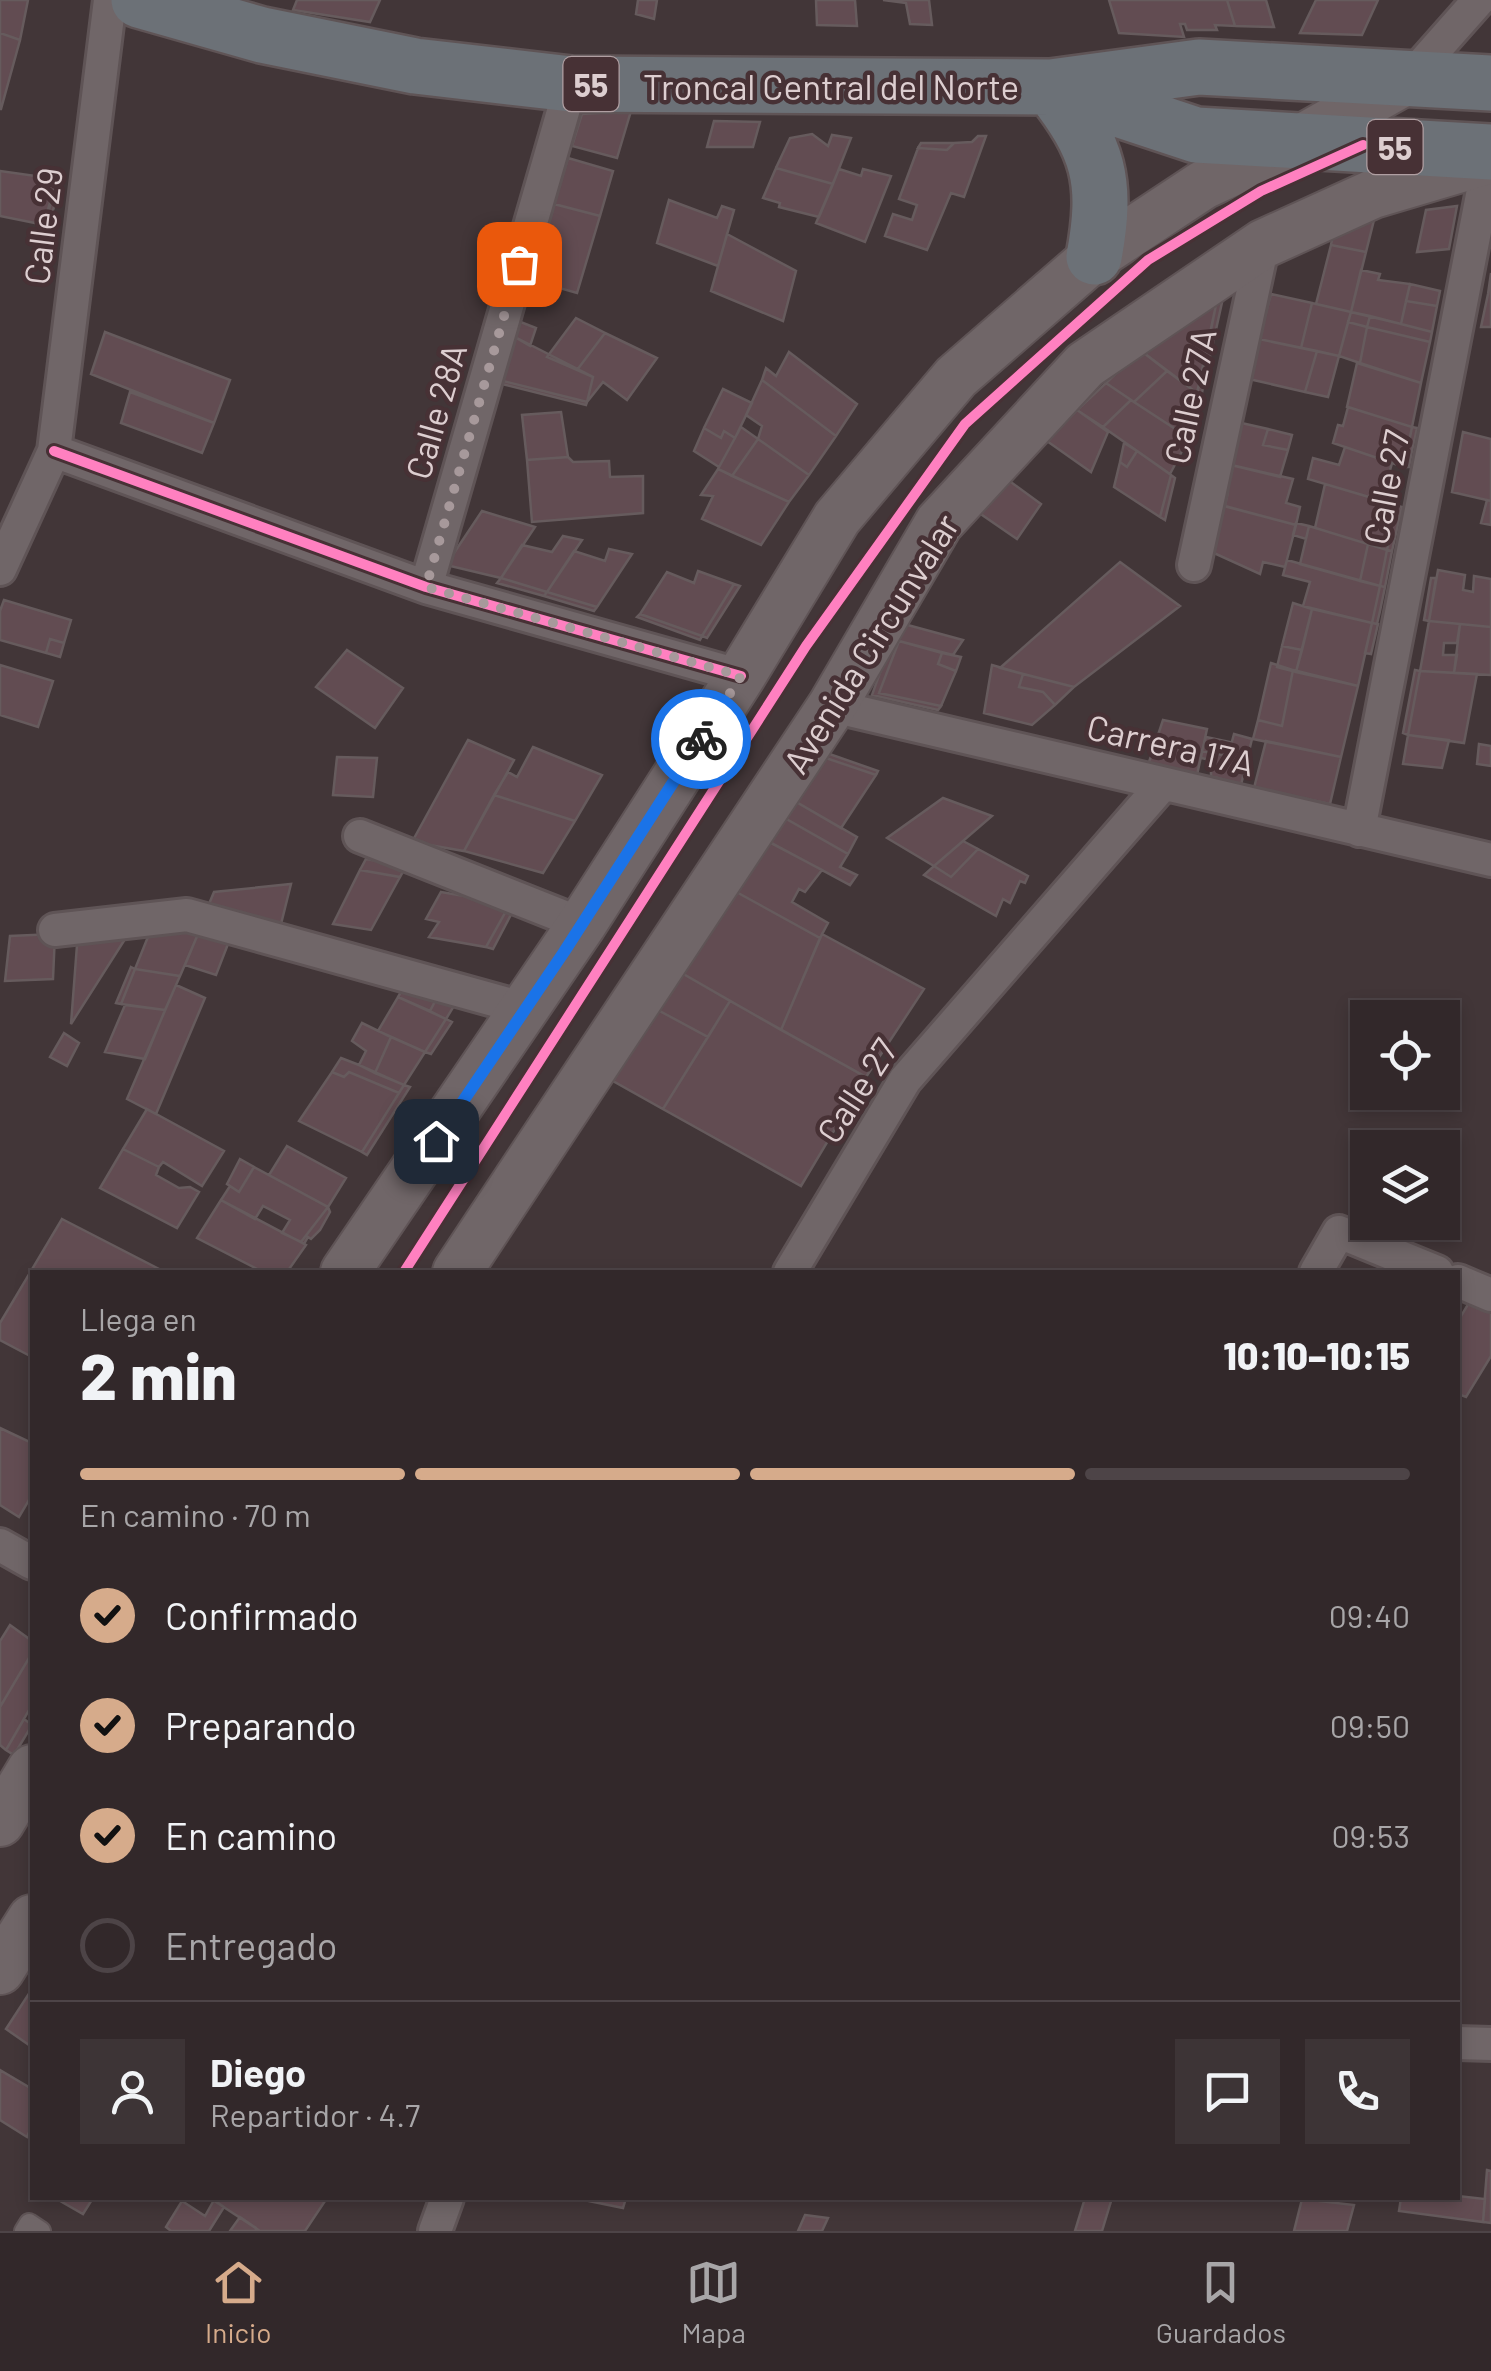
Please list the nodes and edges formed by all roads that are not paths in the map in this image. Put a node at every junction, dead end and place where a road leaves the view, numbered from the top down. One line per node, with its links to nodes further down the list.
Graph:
1 (110, 0): 12 (street, Calle 29)
2 (139, 0): 6 (highway, Troncal Central del Norte / 55)
3 (1480, 0): 4 (street)
4 (1410, 78): 5 (highway, 55); 7 (highway, 55); 8 (main road)
5 (1491, 82)
6 (571, 84): 7 (highway, Troncal Central del Norte / 55); 15 (street, Calle 28A)
7 (1051, 87): 8 (highway, 55); 11 (highway)
8 (1298, 142): 9 (highway, 55); 11 (main road)
9 (1490, 156): 10 (main road, Avenida Circunvalar); 19 (street, Calle 27)
10 (1262, 244): 13 (street, Calle 27A); 17 (main road, Avenida Circunvalar)
11 (1094, 256): 16 (main road)
12 (54, 451): 14 (street, Calle 29); 15 (street)
13 (1194, 565)
14 (0, 569)
15 (426, 587): 16 (street)
16 (741, 676): 22 (main road)
17 (832, 706): 18 (street, Carrera 17A); 26 (main road, Avenida Circunvalar)
18 (1163, 784): 19 (street, Carrera 17A); 27 (street, Calle 27)
19 (1359, 830): 21 (street, Carrera 17A)
20 (360, 836): 22 (street)
21 (1491, 860)
22 (582, 924): 24 (main road)
23 (56, 930): 24 (street)
24 (526, 1009): 25 (main road)
25 (346, 1270)
26 (458, 1270)
27 (791, 1270)
28 (1317, 1270): 29 (street)
29 (1431, 1270)
30 (1460, 1282): 31 (street)
31 (1491, 1295)
32 (0, 1544): 33 (street)
33 (30, 1562)
34 (30, 1772): 35 (main road)
35 (0, 1822)
36 (30, 1922): 37 (main road)
37 (0, 1970)
38 (1460, 2042): 39 (street)
39 (1491, 2044)
40 (446, 2200): 43 (street)
41 (24, 2231): 42 (lane)
42 (42, 2231)
43 (435, 2231)

